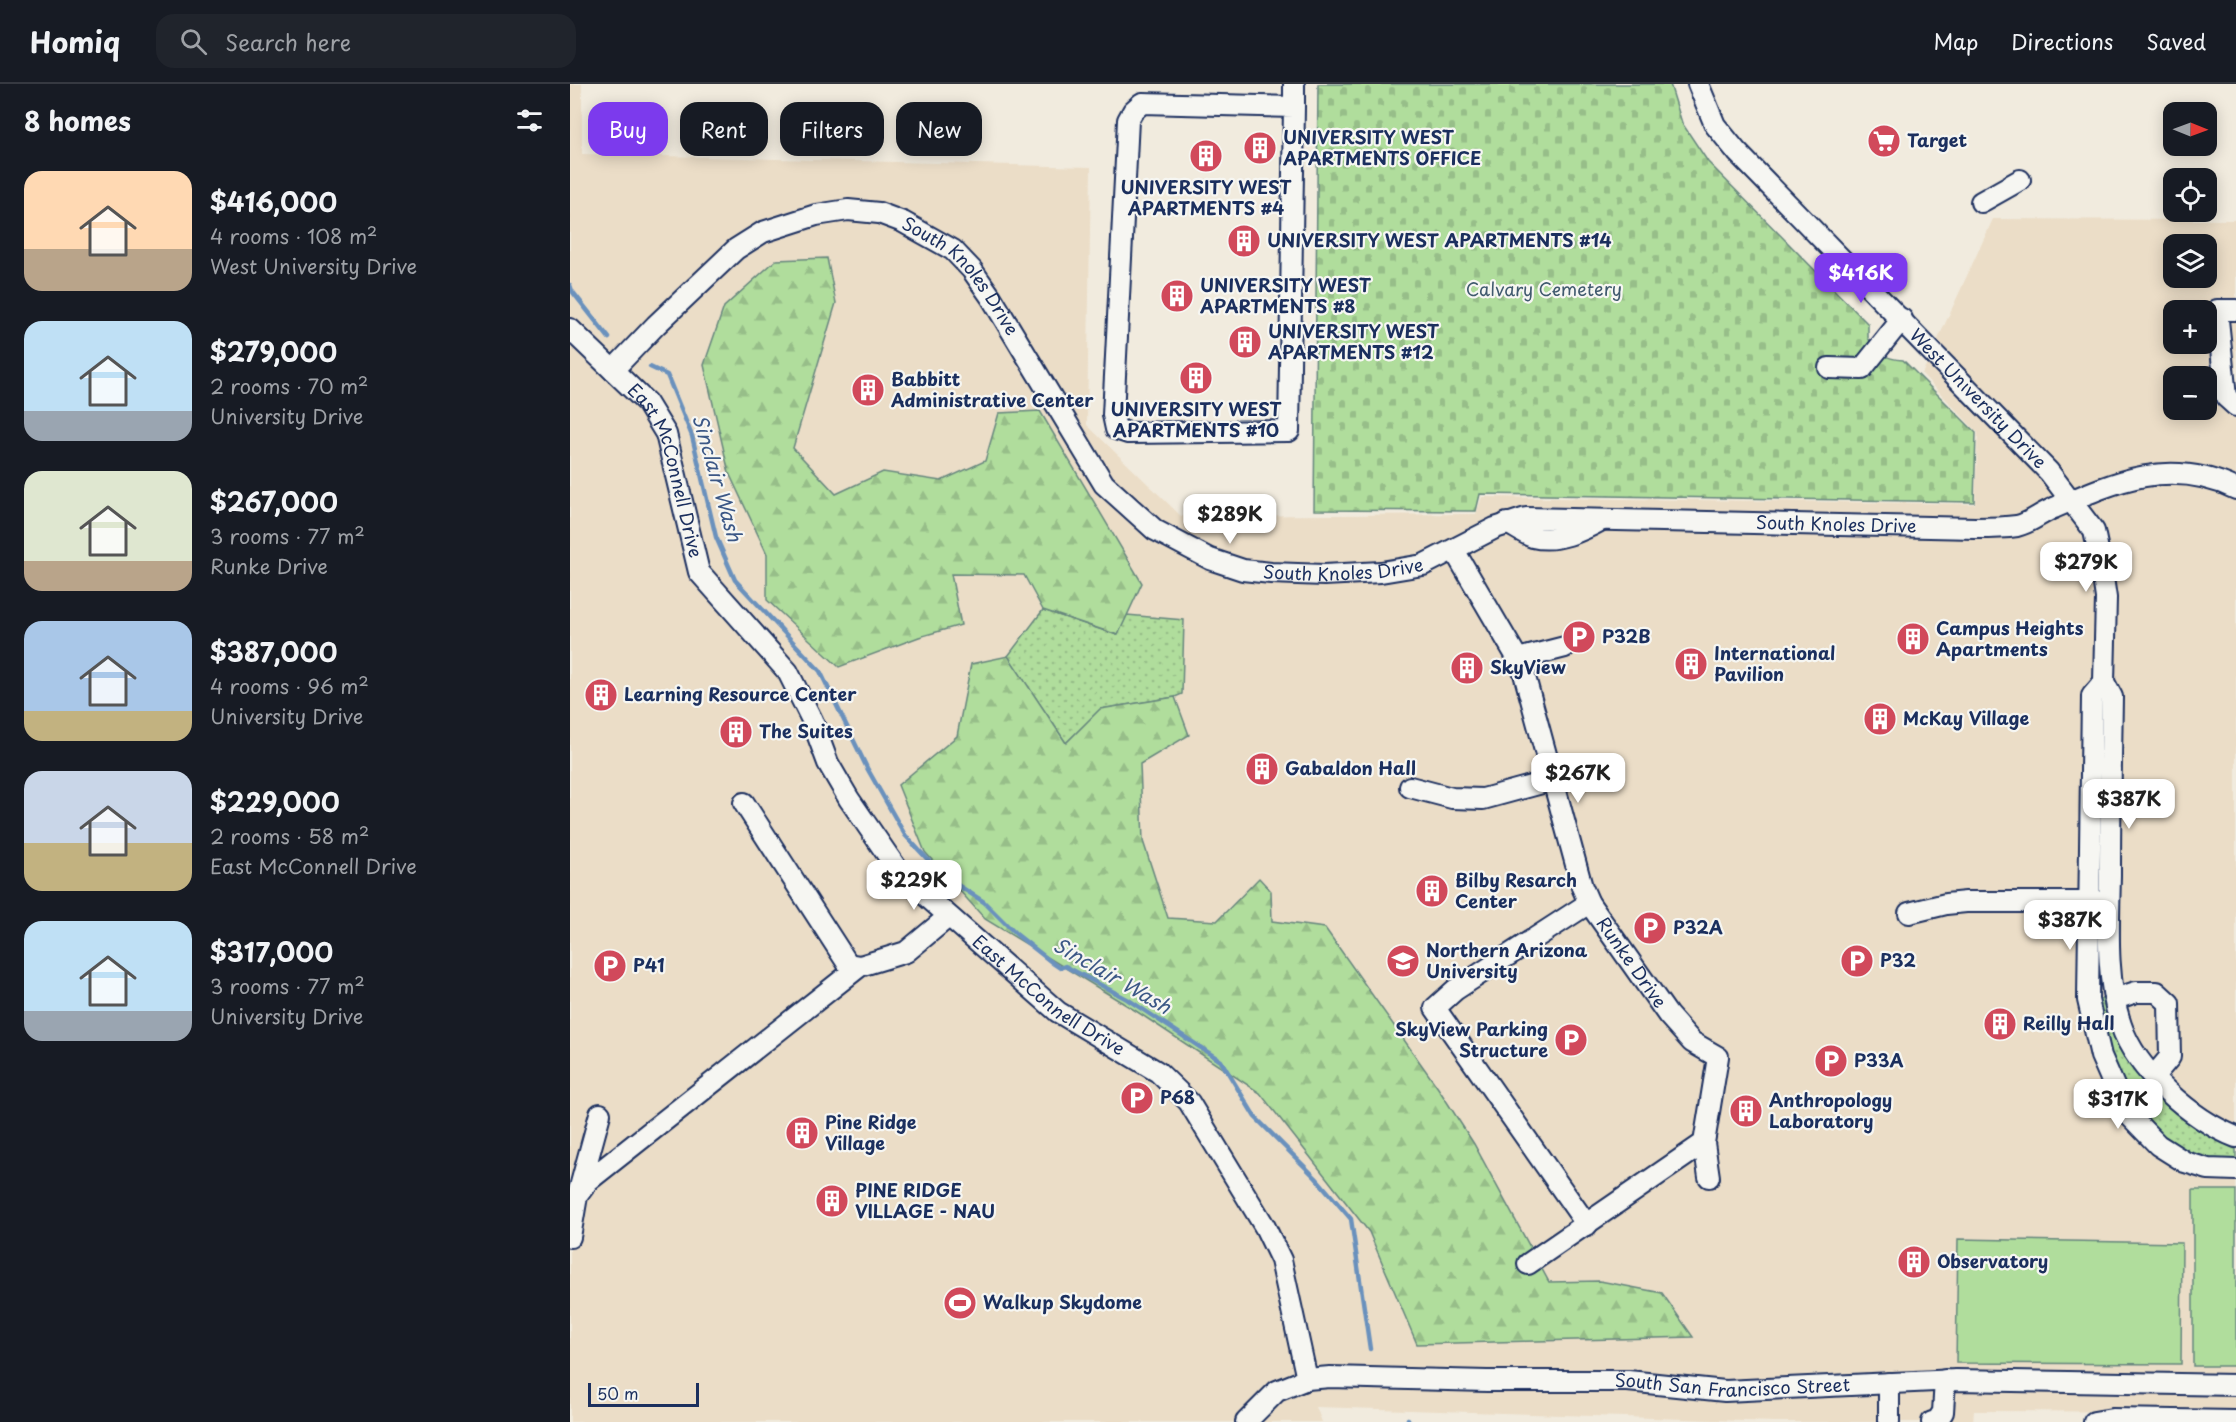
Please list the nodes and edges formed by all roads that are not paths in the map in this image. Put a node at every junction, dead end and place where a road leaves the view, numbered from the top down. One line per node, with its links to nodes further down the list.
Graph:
1 (1294, 84): 3 (street)
2 (1698, 84): 7 (street, West University Drive)
3 (1294, 107): 3 (street)
4 (2020, 180): 5 (street)
5 (1981, 202)
6 (2236, 310): 11 (street)
7 (1902, 319): 9 (street); 13 (street, West University Drive)
8 (570, 329): 10 (street, East McConnell Drive)
9 (1829, 368)
10 (613, 370): 14 (street, South Knoles Drive); 25 (street, East McConnell Drive)
11 (2236, 406)
12 (2236, 489): 13 (street, South Knoles Drive)
13 (2071, 501): 14 (street, South Knoles Drive); 17 (street, West University Drive)
14 (1454, 550): 16 (street, Runke Drive)
15 (1564, 647): 16 (street)
16 (1518, 658): 18 (street, Runke Drive)
17 (2104, 682): 21 (street); 22 (street)
18 (1553, 780): 19 (street); 23 (street, Runke Drive)
19 (1410, 787)
20 (744, 803): 26 (street)
21 (2089, 902): 22 (street); 24 (street); 32 (street)
22 (2110, 902): 27 (street)
23 (1589, 903): 31 (street, Runke Drive); 35 (street)
24 (1910, 913)
25 (948, 917): 26 (street); 38 (street, East McConnell Drive)
26 (861, 966): 34 (street)
27 (2115, 999): 28 (street); 28 (street)
28 (2154, 1076): 30 (street)
29 (600, 1114): 34 (street)
30 (2236, 1137)
31 (1704, 1143): 33 (street); 35 (street)
32 (2236, 1170)
33 (1709, 1177)
34 (577, 1196): 36 (street)
35 (1587, 1225): 37 (street)
36 (570, 1238)
37 (1528, 1264)
38 (1307, 1378): 40 (street, South San Francisco Street); 43 (street, South San Francisco Street)
39 (1945, 1380): 40 (street, South San Francisco Street); 41 (street, South San Francisco Street); 45 (street)
40 (1889, 1383): 44 (street)
41 (2236, 1385)
42 (2236, 1421): 46 (street)
43 (1246, 1422)
44 (1889, 1422)
45 (1932, 1422)
46 (2094, 1422)

